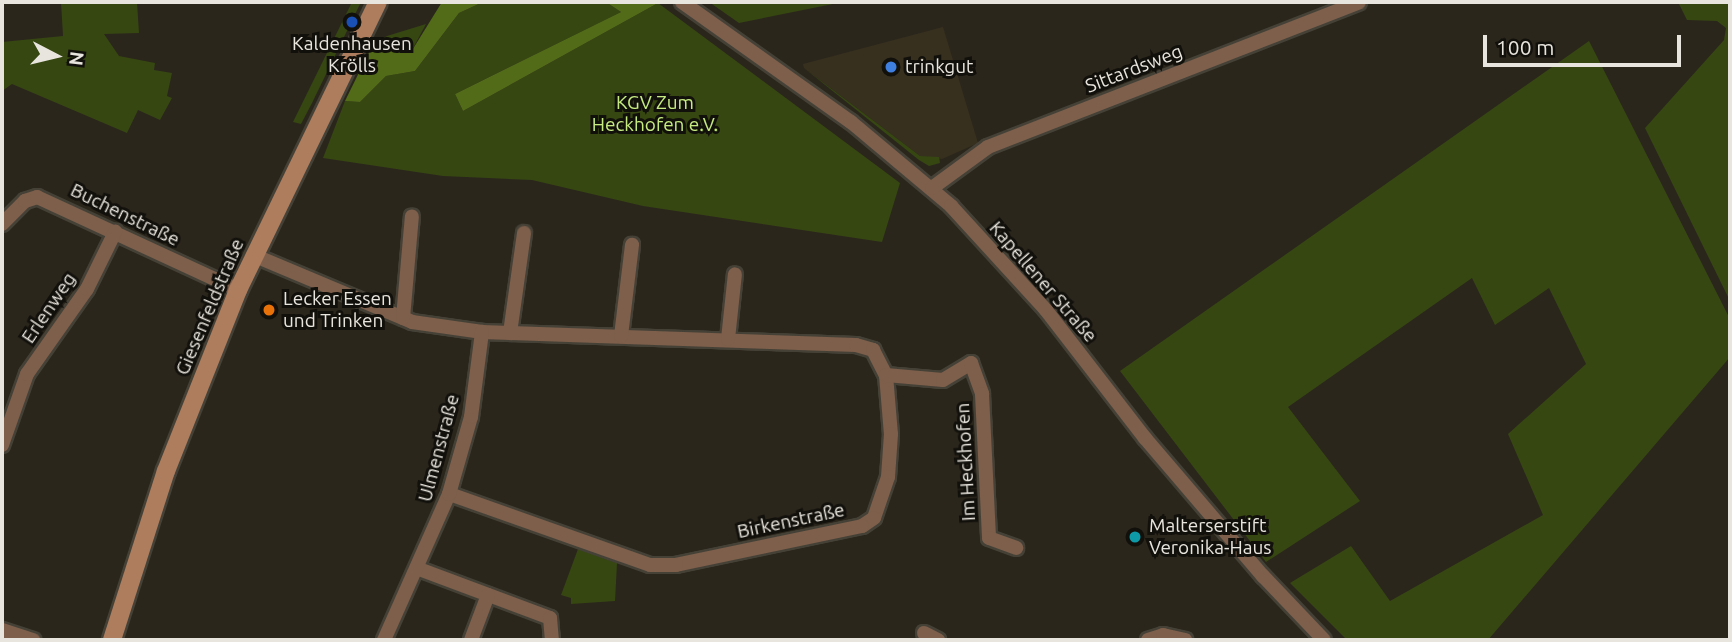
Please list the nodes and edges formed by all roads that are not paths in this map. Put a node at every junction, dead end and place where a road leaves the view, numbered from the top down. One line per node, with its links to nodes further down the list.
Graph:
1 (377, 2): 10 (main road, Giesenfeldstraße)
2 (682, 2): 4 (street, Kapellener Straße)
3 (1359, 2): 4 (street, Sittardsweg)
4 (932, 188): 35 (street, Kapellener Straße)
5 (412, 216): 13 (street)
6 (2, 224): 7 (street, Buchenstraße)
7 (115, 232): 12 (street, Buchenstraße); 19 (street, Erlenweg)
8 (524, 233): 15 (street)
9 (632, 245): 16 (street)
10 (253, 255): 12 (main road, Giesenfeldstraße); 13 (street, Birkenstraße)
11 (735, 274): 17 (street)
12 (238, 290): 28 (main road, Giesenfeldstraße)
13 (403, 318): 14 (street, Birkenstraße)
14 (482, 332): 15 (street, Birkenstraße); 21 (street, Ulmenstraße)
15 (510, 333): 16 (street, Birkenstraße)
16 (621, 336): 17 (street, Birkenstraße)
17 (728, 340): 18 (street, Birkenstraße)
18 (886, 375): 21 (street, Birkenstraße); 22 (street, Im Heckhofen)
19 (6, 414): 20 (street, Erlenweg)
20 (2, 445)
21 (449, 494): 23 (street, Ulmenstraße)
22 (1016, 548)
23 (419, 569): 24 (street); 29 (street, Ulmenstraße)
24 (488, 595): 30 (street); 31 (street)
25 (2, 630): 27 (street)
26 (924, 633): 32 (street)
27 (33, 640)
28 (112, 640)
29 (384, 640)
30 (471, 640)
31 (552, 640)
32 (938, 640)
33 (1148, 640): 34 (street)
34 (1185, 640)
35 (1324, 640)

